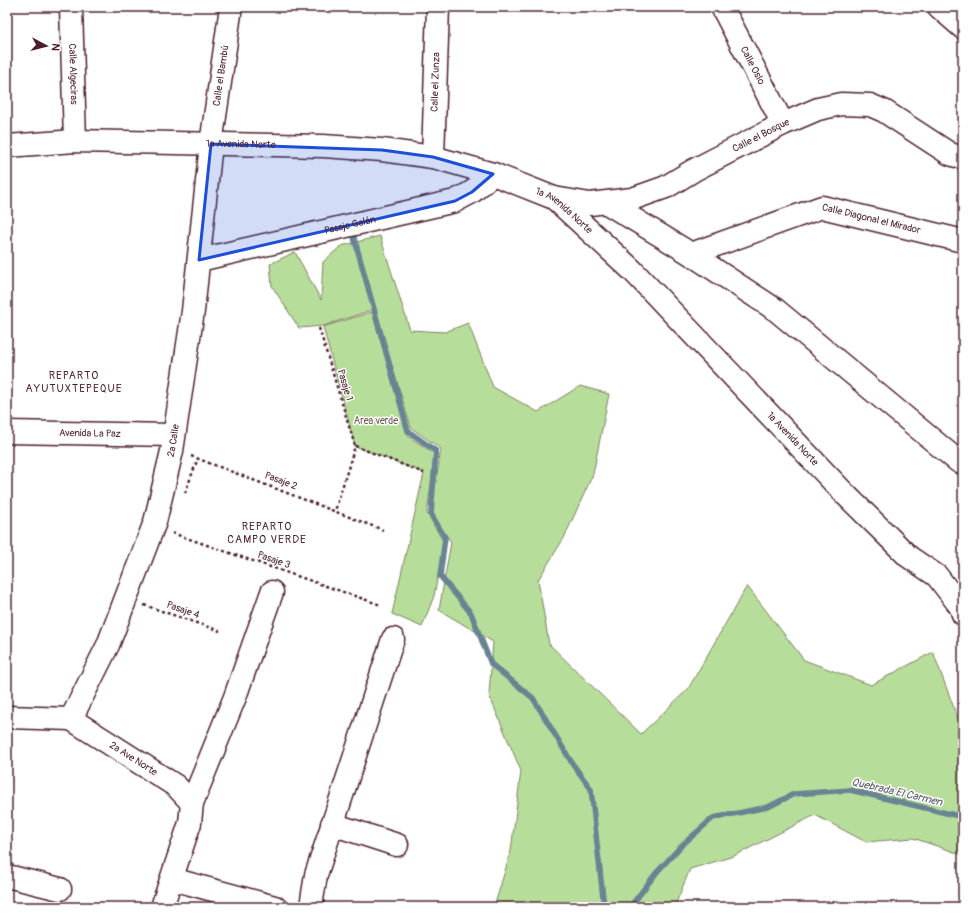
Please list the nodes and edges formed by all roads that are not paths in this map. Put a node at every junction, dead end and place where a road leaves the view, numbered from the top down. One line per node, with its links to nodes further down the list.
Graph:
1 (72, 7): 8 (street, Calle Algeciras)
2 (231, 7): 9 (street, Calle el Bambú)
3 (438, 7): 11 (street, Calle el Zunza)
4 (722, 7): 7 (street, Calle Oslo)
5 (938, 7): 6 (street)
6 (963, 28)
7 (783, 124): 12 (street, Calle el Bosque); 15 (street, Calle el Bosque)
8 (75, 142): 9 (street, 1a Avenida Norte); 10 (street, 1a Avenida Norte)
9 (211, 144): 11 (street, 1a Avenida Norte); 18 (street, 2a Calle)
10 (7, 146)
11 (433, 157): 13 (street, 1a Avenida Norte)
12 (963, 158)
13 (493, 174): 14 (street, 1a Avenida Norte); 18 (street, Pasaje Galán)
14 (554, 198): 15 (street, Calle el Bosque); 23 (street, 1a Avenida Norte)
15 (607, 203): 17 (street)
16 (963, 241): 17 (street, Calle Diagonal el Mirador)
17 (692, 254): 21 (street)
18 (199, 260): 20 (street, 2a Calle)
19 (7, 432): 20 (street, Avenida La Paz)
20 (172, 443): 26 (street, 2a Calle)
21 (963, 458)
22 (272, 592): 27 (street)
23 (963, 614)
24 (393, 639): 28 (street)
25 (7, 717): 26 (street)
26 (71, 719): 27 (street, 2a Ave Norte)
27 (192, 803): 31 (street)
28 (332, 824): 29 (street); 35 (street)
29 (397, 846)
30 (7, 876): 32 (street)
31 (172, 879): 33 (street); 34 (street)
32 (60, 889)
33 (162, 907)
34 (275, 907)
35 (313, 907)

